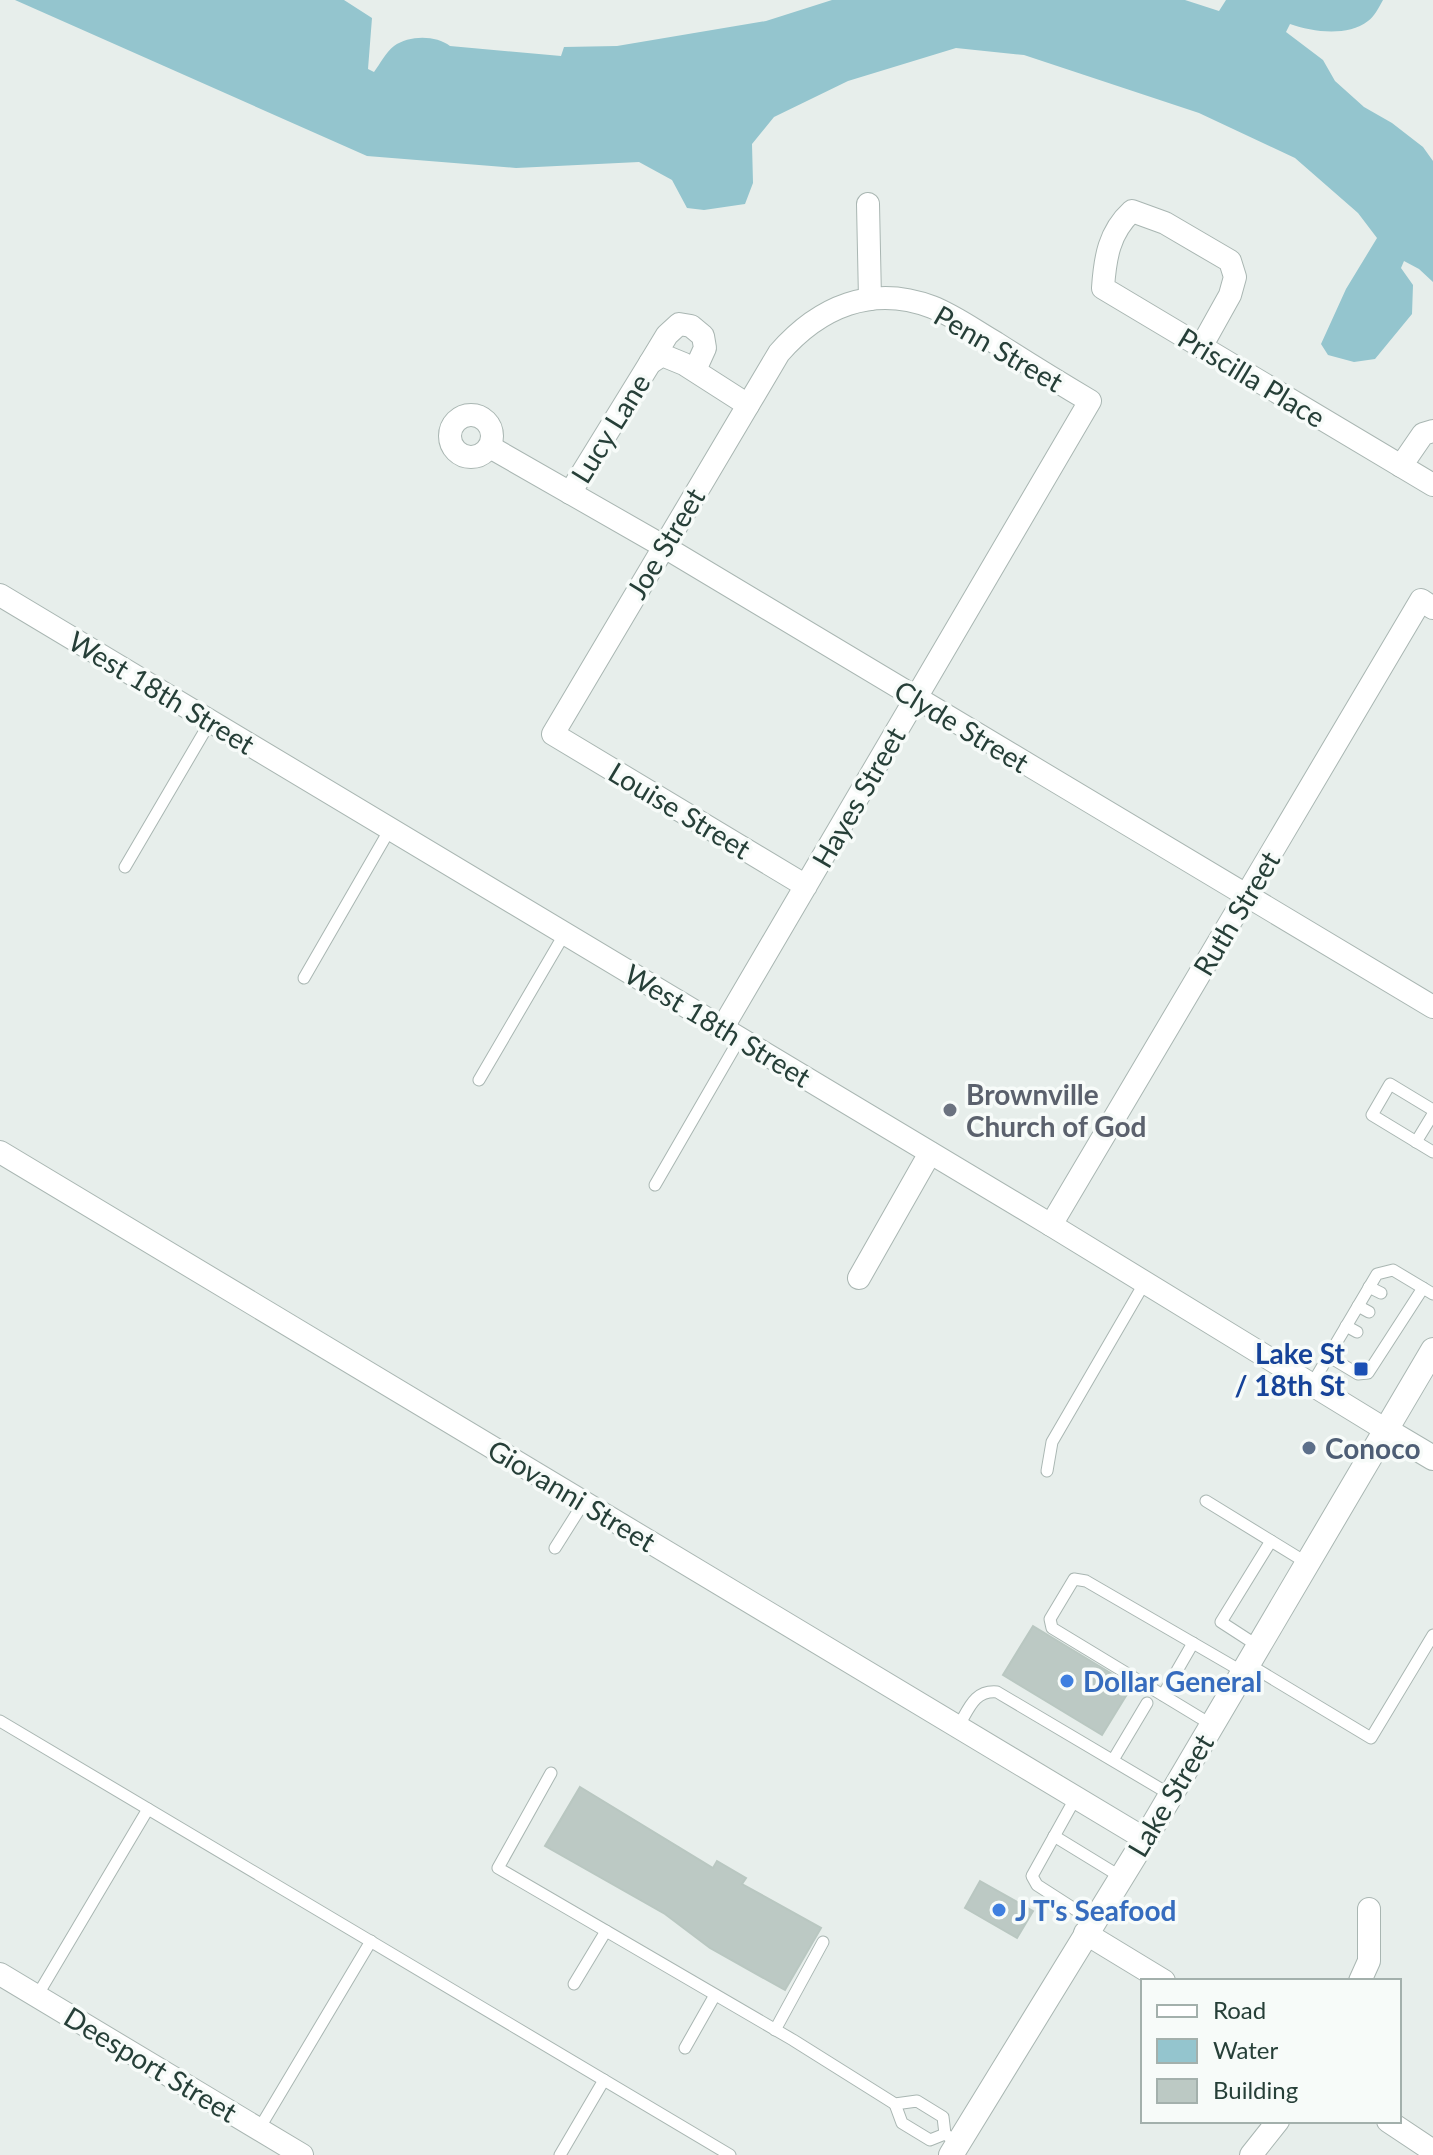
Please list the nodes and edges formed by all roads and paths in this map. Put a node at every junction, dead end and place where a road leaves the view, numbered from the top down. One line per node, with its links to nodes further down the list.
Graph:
1 (868, 204): 2 (street)
2 (870, 299): 4 (street, Penn Street); 7 (street, Penn Street)
3 (1201, 347): 3 (street, Priscilla Place); 11 (street, Priscilla Place)
4 (779, 353): 8 (street, Joe Street)
5 (650, 363): 6 (street, Lucy Lane); 6 (street, Lucy Lane); 13 (street, Lucy Lane)
6 (695, 370): 8 (street, Lucy Lane)
7 (1090, 401): 17 (street, Hayes Street)
8 (748, 405): 14 (street, Joe Street)
9 (1433, 431): 11 (street)
10 (490, 447): 13 (street, Clyde Street)
11 (1401, 466): 12 (street, Priscilla Place)
12 (1433, 485)
13 (570, 493): 14 (street, Clyde Street)
14 (663, 546): 17 (street, Clyde Street); 19 (street, Joe Street)
15 (0, 595): 18 (street, West 18th Street)
16 (1427, 604): 23 (street, Ruth Street)
17 (917, 698): 22 (street, Hayes Street); 23 (street, Clyde Street)
18 (210, 722): 20 (street, West 18th Street); 21 (lane)
19 (553, 734): 22 (street, Louise Street)
20 (390, 829): 24 (street, West 18th Street); 25 (lane)
21 (125, 867)
22 (806, 886): 27 (street, Hayes Street)
23 (1246, 896): 26 (street, Clyde Street); 35 (street, Ruth Street)
24 (565, 933): 27 (street, West 18th Street); 28 (lane)
25 (304, 978)
26 (1433, 1007)
27 (731, 1032): 33 (street, West 18th Street); 34 (lane)
28 (479, 1080)
29 (1433, 1112): 30 (lane); 30 (lane)
30 (1416, 1142): 32 (lane)
31 (0, 1152): 52 (street, Giovanni Street)
32 (1433, 1152)
33 (930, 1153): 35 (street, West 18th Street); 36 (street)
34 (655, 1185)
35 (1051, 1225): 37 (street, West 18th Street)
36 (859, 1278)
37 (1145, 1282): 47 (street, West 18th Street); 50 (lane)
38 (1428, 1291): 40 (lane); 46 (lane)
39 (1398, 1303): 40 (lane)
40 (1409, 1310): 42 (lane)
41 (1386, 1323): 42 (lane)
42 (1397, 1329): 44 (lane)
43 (1374, 1342): 44 (lane)
44 (1385, 1349): 46 (lane)
45 (1433, 1350): 48 (street, Lake Street)
46 (1328, 1356): 47 (lane)
47 (1312, 1384): 48 (street, West 18th Street)
48 (1386, 1430): 49 (street, West 18th Street); 55 (street, Lake Street)
49 (1433, 1458)
50 (1047, 1471)
51 (1206, 1501): 53 (lane)
52 (584, 1502): 54 (lane); 63 (street, Giovanni Street)
53 (1271, 1541): 55 (lane); 58 (lane)
54 (555, 1548)
55 (1307, 1563): 58 (street, Lake Street)
56 (1433, 1635): 58 (lane)
57 (1193, 1643): 58 (lane); 59 (lane); 59 (lane)
58 (1250, 1661): 62 (street, Lake Street)
59 (1163, 1695): 62 (lane)
60 (1147, 1703): 64 (lane)
61 (0, 1721): 68 (lane)
62 (1212, 1725): 66 (street, Lake Street)
63 (958, 1727): 64 (lane); 67 (street, Giovanni Street)
64 (1113, 1760): 66 (lane)
65 (551, 1773): 74 (lane)
66 (1171, 1795): 70 (street, Lake Street)
67 (1076, 1797): 69 (lane); 70 (street, Giovanni Street)
68 (148, 1809): 75 (lane); 82 (lane)
69 (1054, 1836): 71 (lane); 73 (lane)
70 (1145, 1839): 71 (street, Lake Street)
71 (1121, 1877): 73 (street, Lake Street)
72 (1369, 1909): 79 (street)
73 (1089, 1927): 78 (street); 90 (street, Lake Street)
74 (606, 1931): 80 (lane); 81 (lane)
75 (371, 1941): 85 (lane); 89 (lane)
76 (823, 1942): 83 (lane)
77 (0, 1974): 82 (street, Deesport Street)
78 (1161, 1979)
79 (1361, 1979)
80 (574, 1984)
81 (715, 1995): 83 (lane); 84 (lane)
82 (37, 1996): 89 (street, Deesport Street)
83 (775, 2030): 86 (lane)
84 (685, 2048)
85 (604, 2080): 93 (lane); 94 (lane)
86 (895, 2104): 90 (lane); 90 (lane)
87 (1276, 2123): 95 (street)
88 (1391, 2123): 91 (street)
89 (259, 2129): 92 (street, Deesport Street)
90 (951, 2144)
91 (1433, 2151)
92 (302, 2155)
93 (560, 2155)
94 (730, 2155)
95 (1251, 2155)

